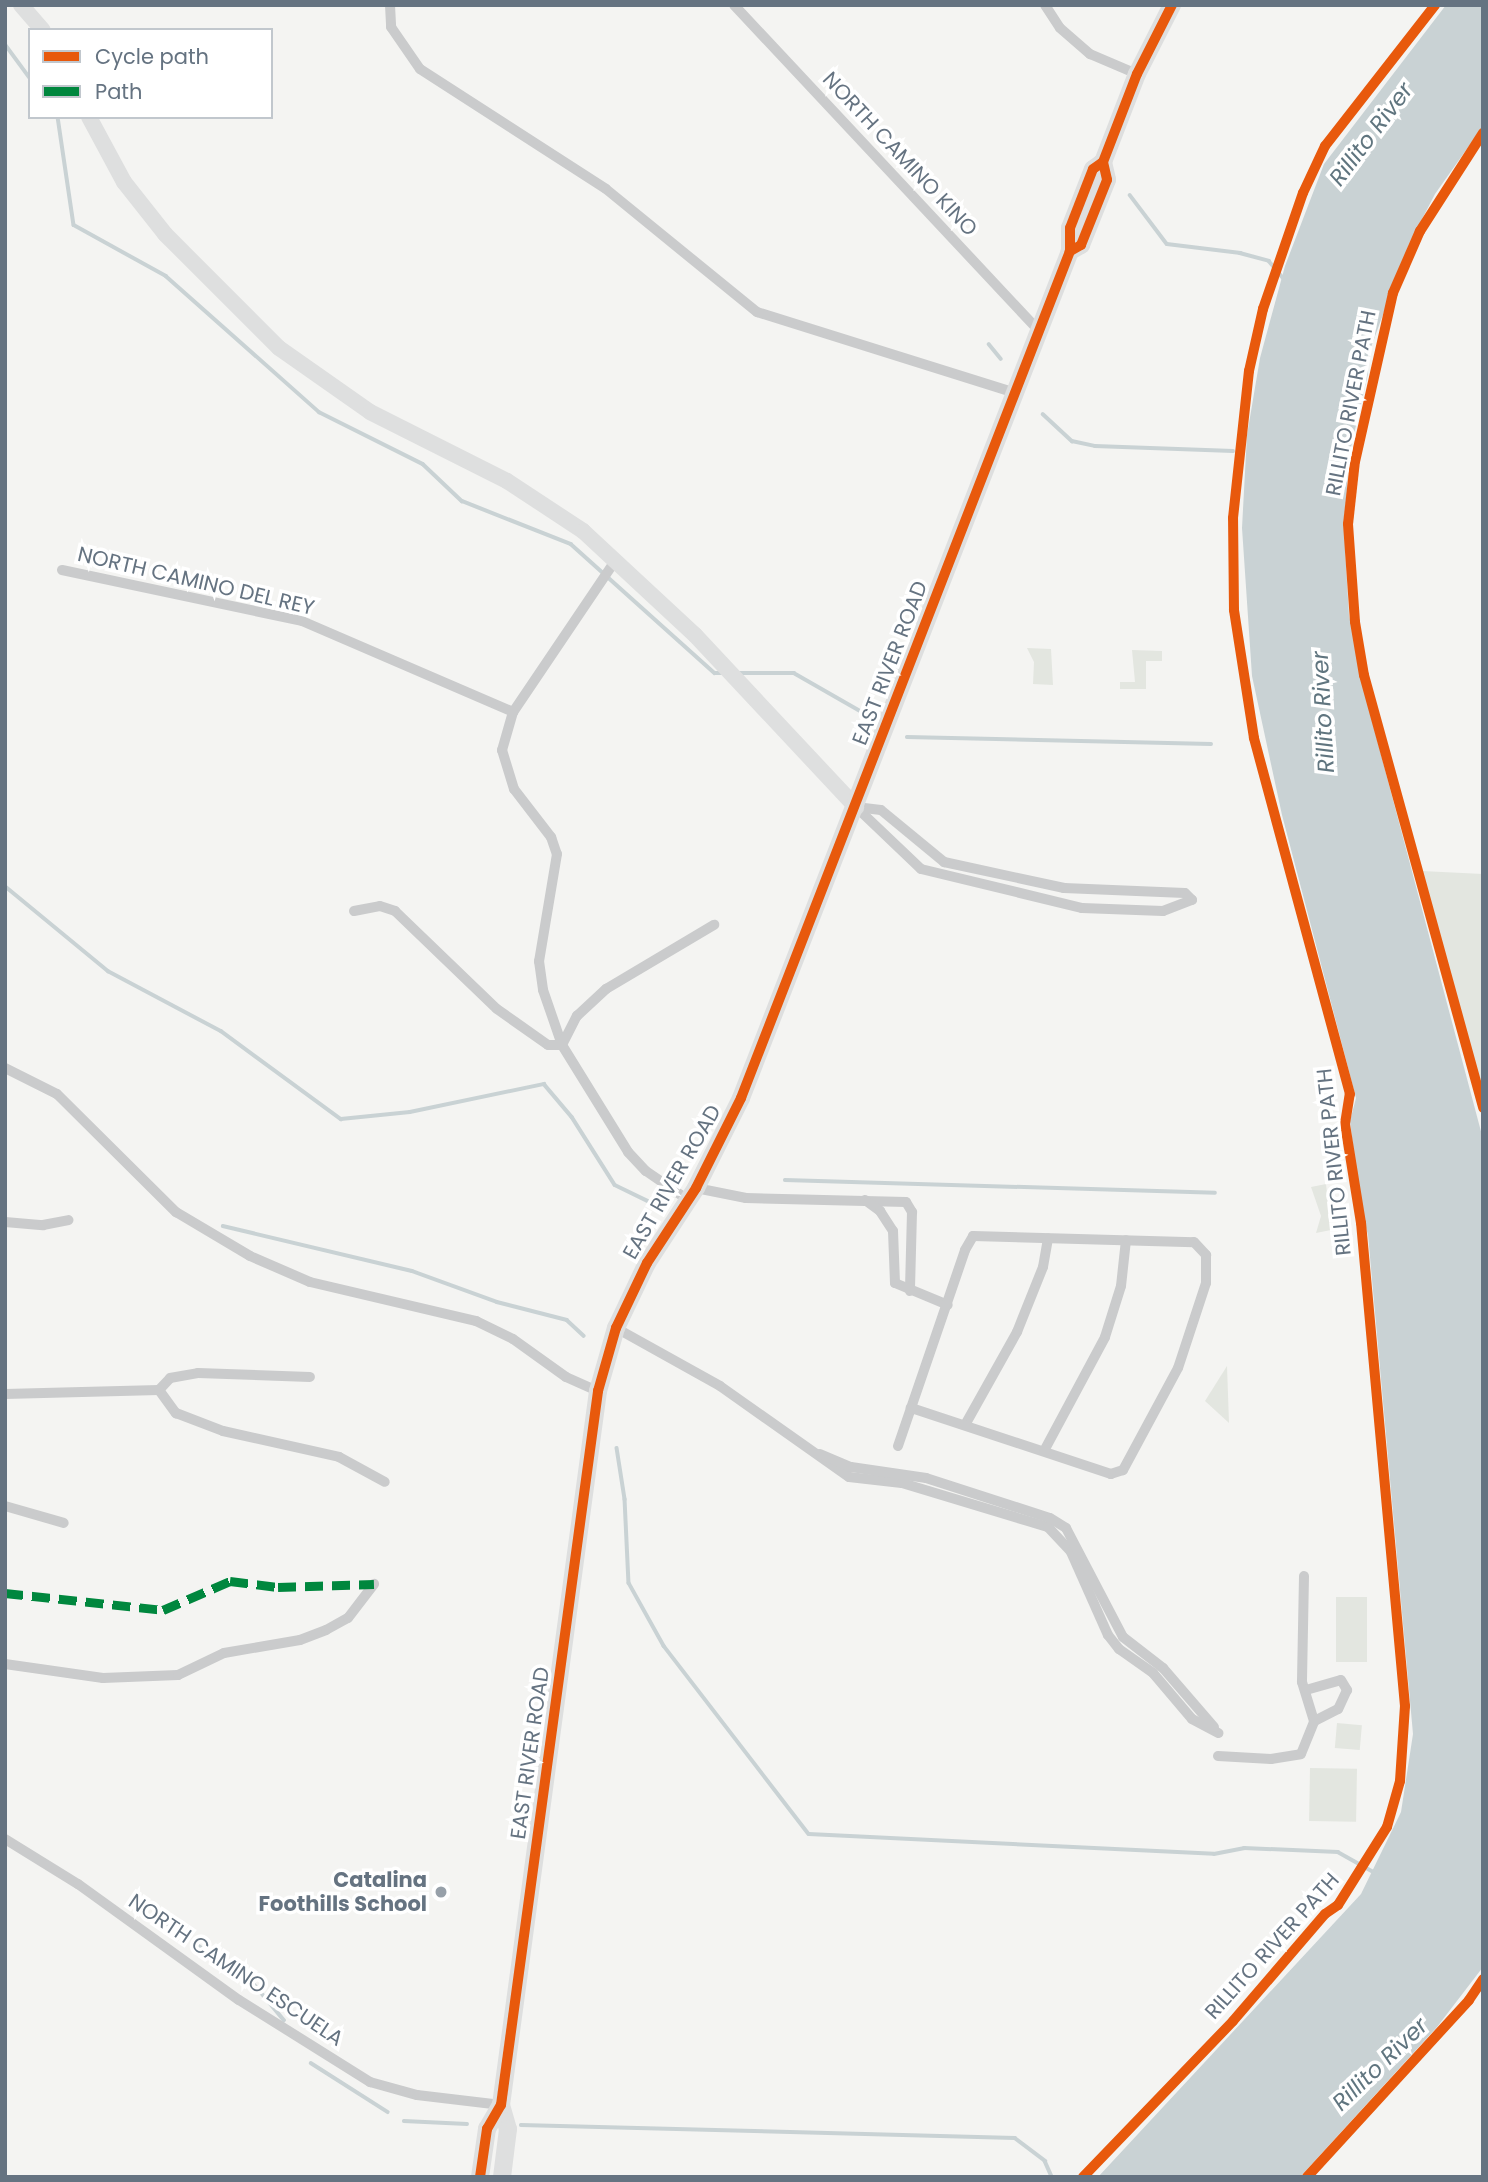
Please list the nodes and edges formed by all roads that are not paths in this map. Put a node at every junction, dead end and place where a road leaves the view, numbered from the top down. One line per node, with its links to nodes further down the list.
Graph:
1 (22, 5): 6 (street)
2 (390, 5): 10 (street)
3 (734, 5): 9 (street, NORTH CAMINO KINO)
4 (1045, 5): 7 (street)
5 (1172, 5): 7 (main road, EAST RIVER ROAD)
6 (41, 28)
7 (1137, 74): 9 (main road, EAST RIVER ROAD)
8 (90, 119): 11 (street)
9 (1038, 330): 10 (main road, EAST RIVER ROAD)
10 (1013, 392): 14 (main road, EAST RIVER ROAD)
11 (615, 561): 13 (street); 14 (street)
12 (62, 570): 13 (street, NORTH CAMINO DEL REY)
13 (513, 712): 17 (street)
14 (856, 807): 14 (street); 19 (main road, EAST RIVER ROAD)
15 (354, 911): 17 (street)
16 (714, 925): 17 (street)
17 (562, 1045): 19 (street)
18 (5, 1068): 30 (street)
19 (692, 1194): 20 (street); 27 (main road, EAST RIVER ROAD)
20 (865, 1200): 25 (street); 25 (street)
21 (69, 1220): 22 (street)
22 (5, 1222)
23 (1048, 1238): 24 (street); 26 (street); 33 (street)
24 (1126, 1240): 35 (street); 35 (street)
25 (910, 1291): 26 (street)
26 (948, 1305): 32 (street)
27 (616, 1328): 30 (main road, EAST RIVER ROAD); 36 (street)
28 (310, 1377): 29 (street)
29 (159, 1390): 31 (street); 37 (street)
30 (598, 1391): 47 (main road, EAST RIVER ROAD)
31 (5, 1394)
32 (911, 1408): 33 (street); 34 (street)
33 (965, 1425): 35 (street)
34 (898, 1446)
35 (1044, 1451)
36 (820, 1454): 36 (street)
37 (385, 1482)
38 (5, 1506): 39 (street)
39 (64, 1523)
40 (1304, 1576): 43 (street)
41 (374, 1584): 42 (street)
42 (5, 1664)
43 (1306, 1690): 44 (street); 44 (street)
44 (1314, 1721): 45 (street)
45 (1218, 1756)
46 (5, 1839): 47 (street, NORTH CAMINO ESCUELA)
47 (501, 2105): 48 (main road, EAST RIVER ROAD); 49 (main road, EAST RIVER ROAD)
48 (480, 2177)
49 (502, 2177)

